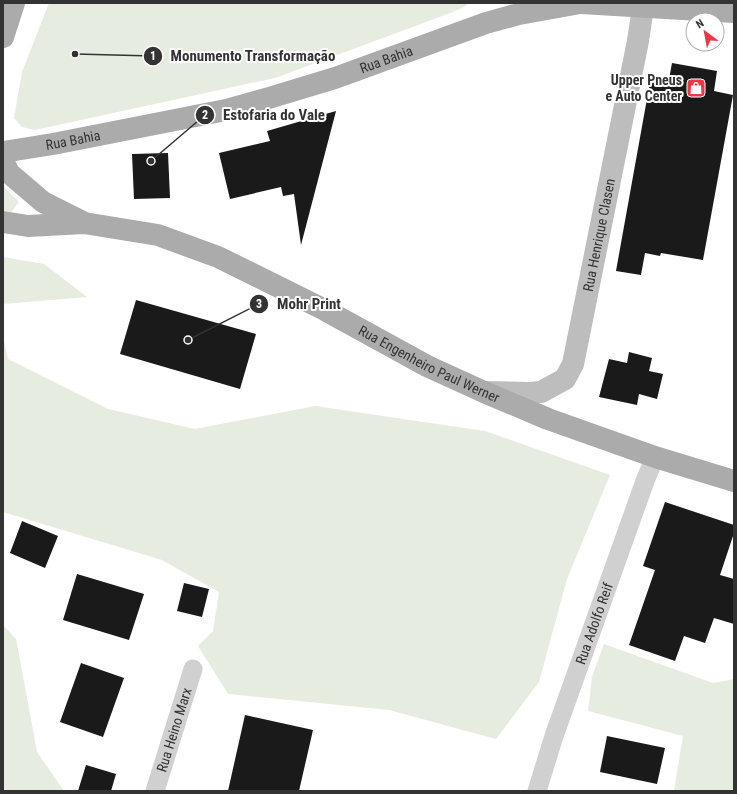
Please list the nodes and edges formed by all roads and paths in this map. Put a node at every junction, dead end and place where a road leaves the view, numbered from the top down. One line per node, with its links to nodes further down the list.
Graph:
1 (14, 3): 5 (main road)
2 (580, 3): 3 (main road, Rua Bahia); 6 (main road, Rua Bahia)
3 (643, 7): 4 (main road, Rua Bahia); 10 (street, Rua Henrique Clasen)
4 (734, 12)
5 (3, 37)
6 (3, 152)
7 (3, 162): 9 (main road, Rua Engenheiro Paul Werner)
8 (3, 222): 9 (main road, Rua Engenheiro Paul Werner)
9 (84, 223): 10 (main road, Rua Engenheiro Paul Werner)
10 (484, 392): 11 (main road, Rua Engenheiro Paul Werner)
11 (655, 457): 12 (main road, Rua Engenheiro Paul Werner); 15 (street, Rua Adolfo Reif)
12 (734, 481)
13 (193, 669): 14 (street, Rua Heino Marx)
14 (155, 791)
15 (537, 791)

